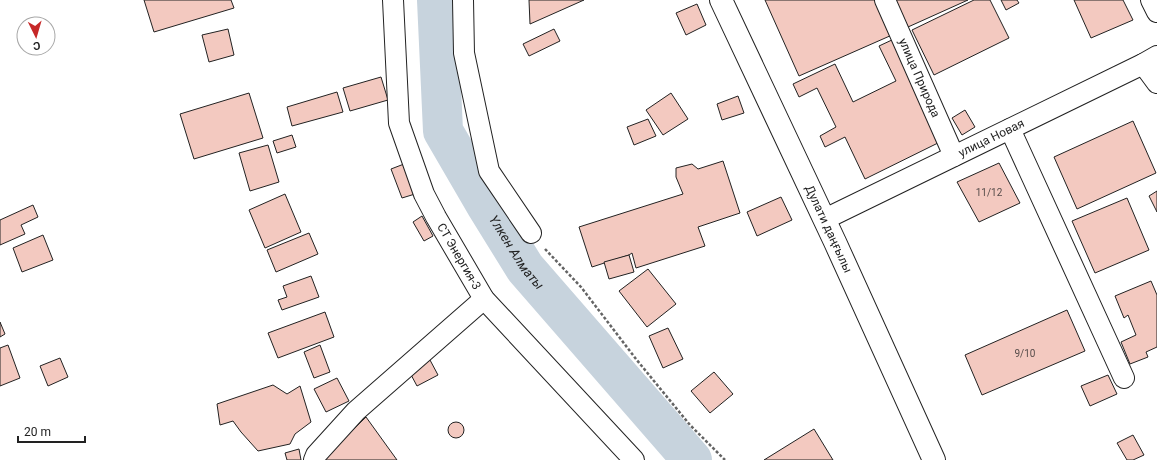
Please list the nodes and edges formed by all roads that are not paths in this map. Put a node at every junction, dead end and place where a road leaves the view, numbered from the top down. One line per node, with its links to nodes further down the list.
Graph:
1 (393, 0): 13 (street, СТ Энергия-3)
2 (463, 0): 12 (street)
3 (721, 0): 11 (main road, Дулати даңғылы)
4 (885, 0): 10 (street, улица Природа)
5 (1152, 0): 6 (street)
6 (1157, 12)
7 (1150, 60): 8 (street); 9 (street, улица Новая)
8 (1157, 83)
9 (1010, 129): 10 (street, улица Новая); 14 (street)
10 (954, 156): 11 (street, улица Новая)
11 (825, 219): 17 (main road, Дулати даңғылы)
12 (531, 233)
13 (484, 299): 15 (street); 16 (street, СТ Энергия-3)
14 (1124, 378)
15 (314, 460)
16 (634, 460)
17 (934, 460)

